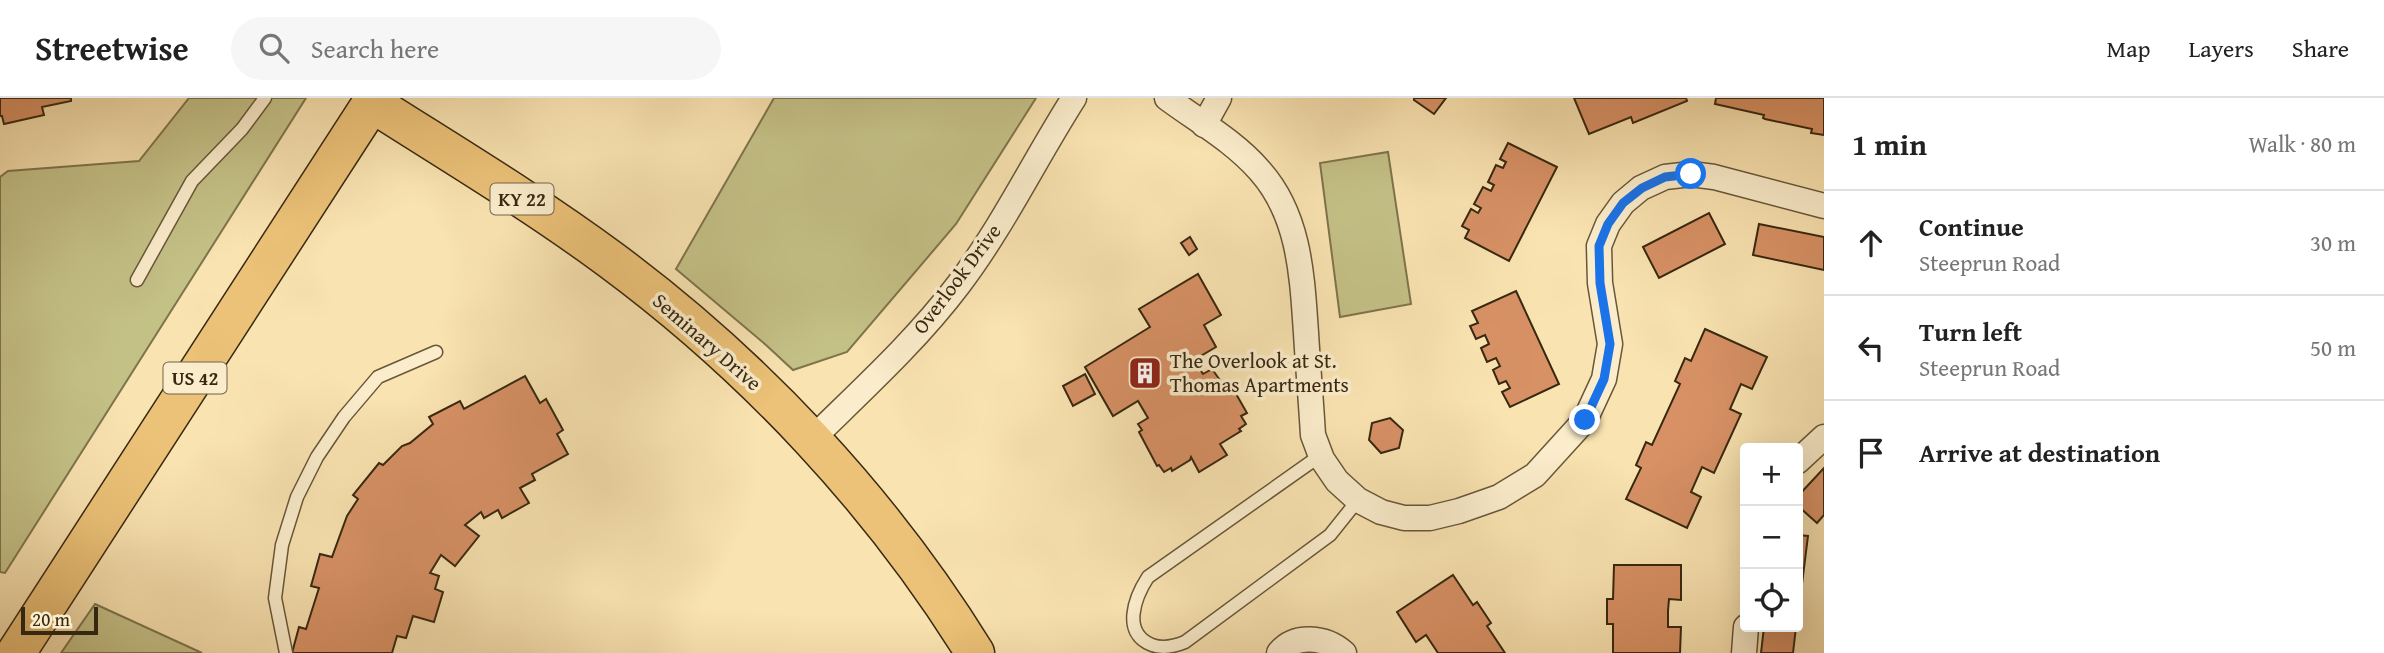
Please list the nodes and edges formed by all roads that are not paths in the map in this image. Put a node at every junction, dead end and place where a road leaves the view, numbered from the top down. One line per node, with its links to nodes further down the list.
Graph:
1 (265, 98): 8 (lane)
2 (1074, 98): 11 (street, Overlook Drive)
3 (1167, 98): 6 (street)
4 (1219, 98): 6 (street)
5 (374, 101): 11 (main road, Seminary Drive / KY 22); 17 (main road, US 42)
6 (1204, 125): 12 (street)
7 (1824, 206): 14 (street)
8 (138, 281)
9 (436, 352): 18 (lane)
10 (1824, 437): 13 (street)
11 (813, 439): 16 (main road, Seminary Drive / KY 22)
12 (1321, 455): 14 (street); 14 (lane)
13 (1803, 456)
14 (1358, 500)
15 (1746, 632): 21 (street)
16 (973, 652)
17 (16, 653)
18 (286, 653)
19 (1279, 653): 20 (street)
20 (1344, 653)
21 (1744, 653)

